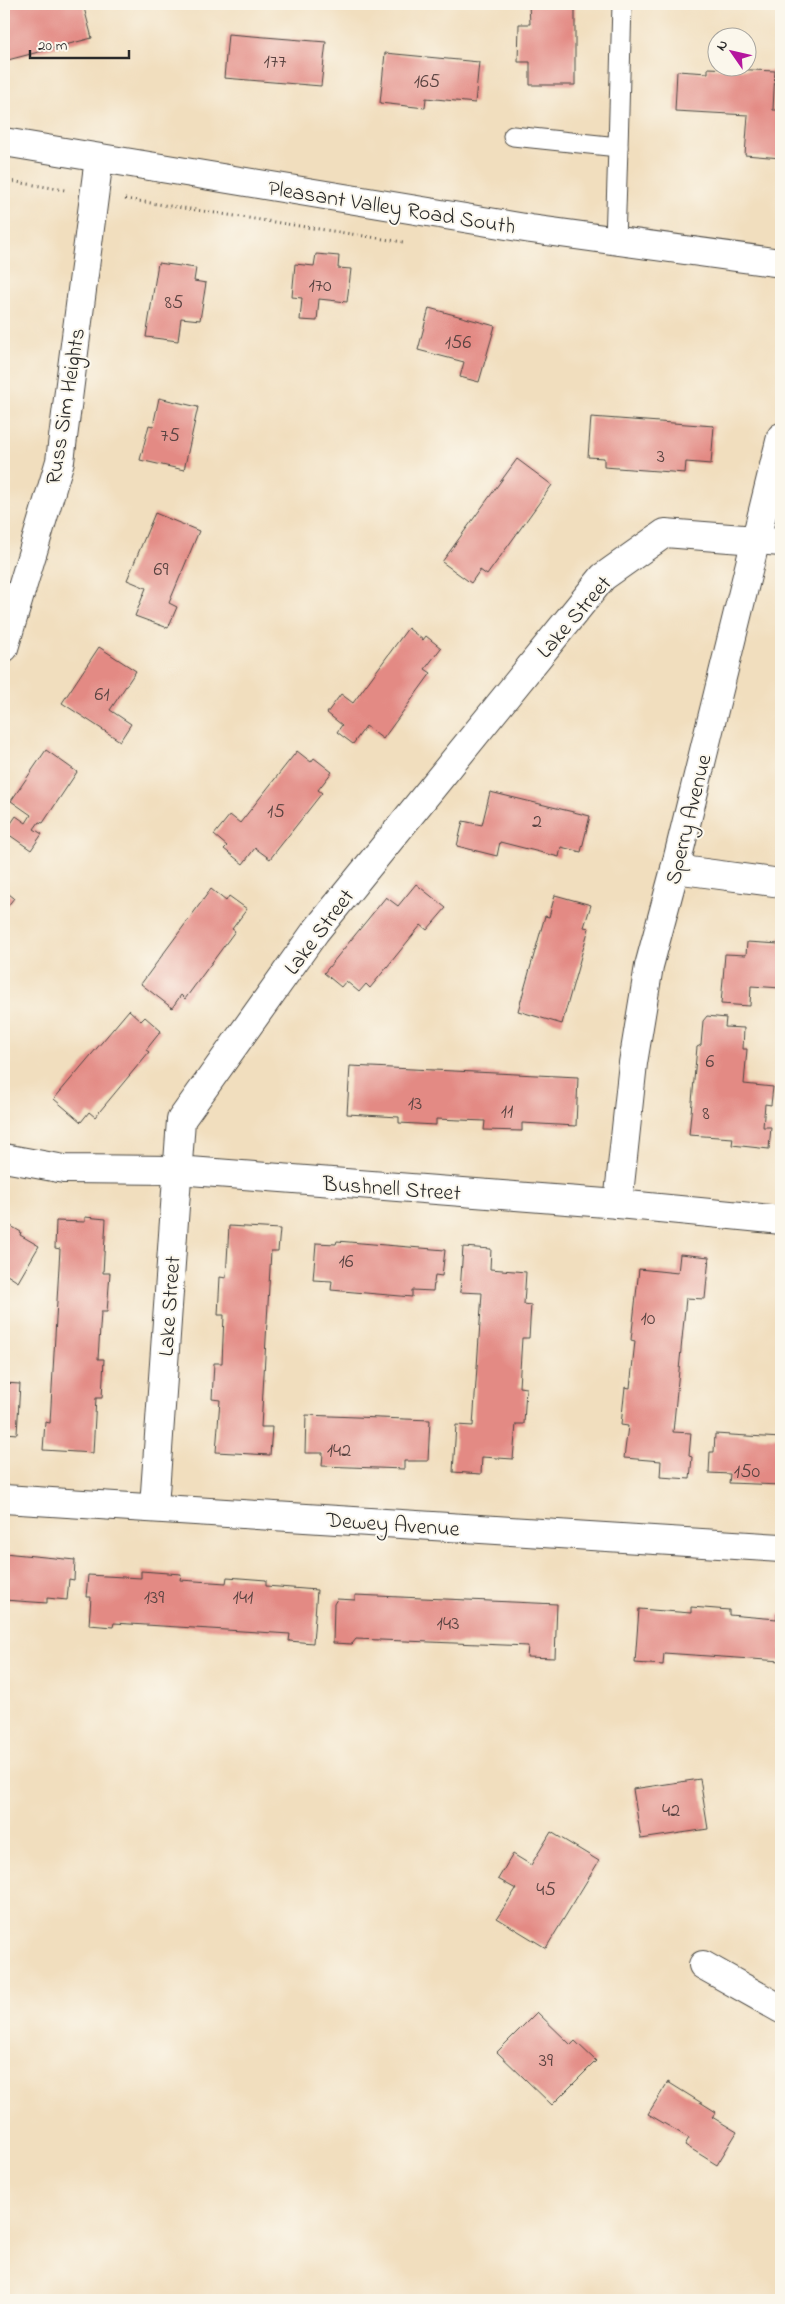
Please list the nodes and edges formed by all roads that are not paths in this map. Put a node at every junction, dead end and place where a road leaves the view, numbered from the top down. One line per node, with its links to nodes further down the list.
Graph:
1 (622, 4): 4 (lane)
2 (513, 136): 4 (lane)
3 (4, 142): 5 (street, Pleasant Valley Road South)
4 (618, 147): 6 (lane)
5 (99, 158): 6 (street, Pleasant Valley Road South); 10 (street, Russ Sim Heights)
6 (615, 241): 7 (street, Pleasant Valley Road South)
7 (781, 263)
8 (781, 437): 9 (street, Sperry Avenue)
9 (769, 541): 11 (street, Sperry Avenue); 14 (street, Lake Street)
10 (4, 648)
11 (675, 869): 12 (street); 15 (street, Sperry Avenue)
12 (781, 882)
13 (4, 1158): 14 (street, Bushnell Street)
14 (177, 1170): 15 (street, Bushnell Street); 18 (street, Lake Street)
15 (618, 1204): 16 (street, Bushnell Street)
16 (781, 1220)
17 (4, 1499): 18 (street, Dewey Avenue)
18 (154, 1507): 19 (street, Dewey Avenue)
19 (781, 1548)
20 (703, 1965): 21 (street)
21 (781, 2009)

